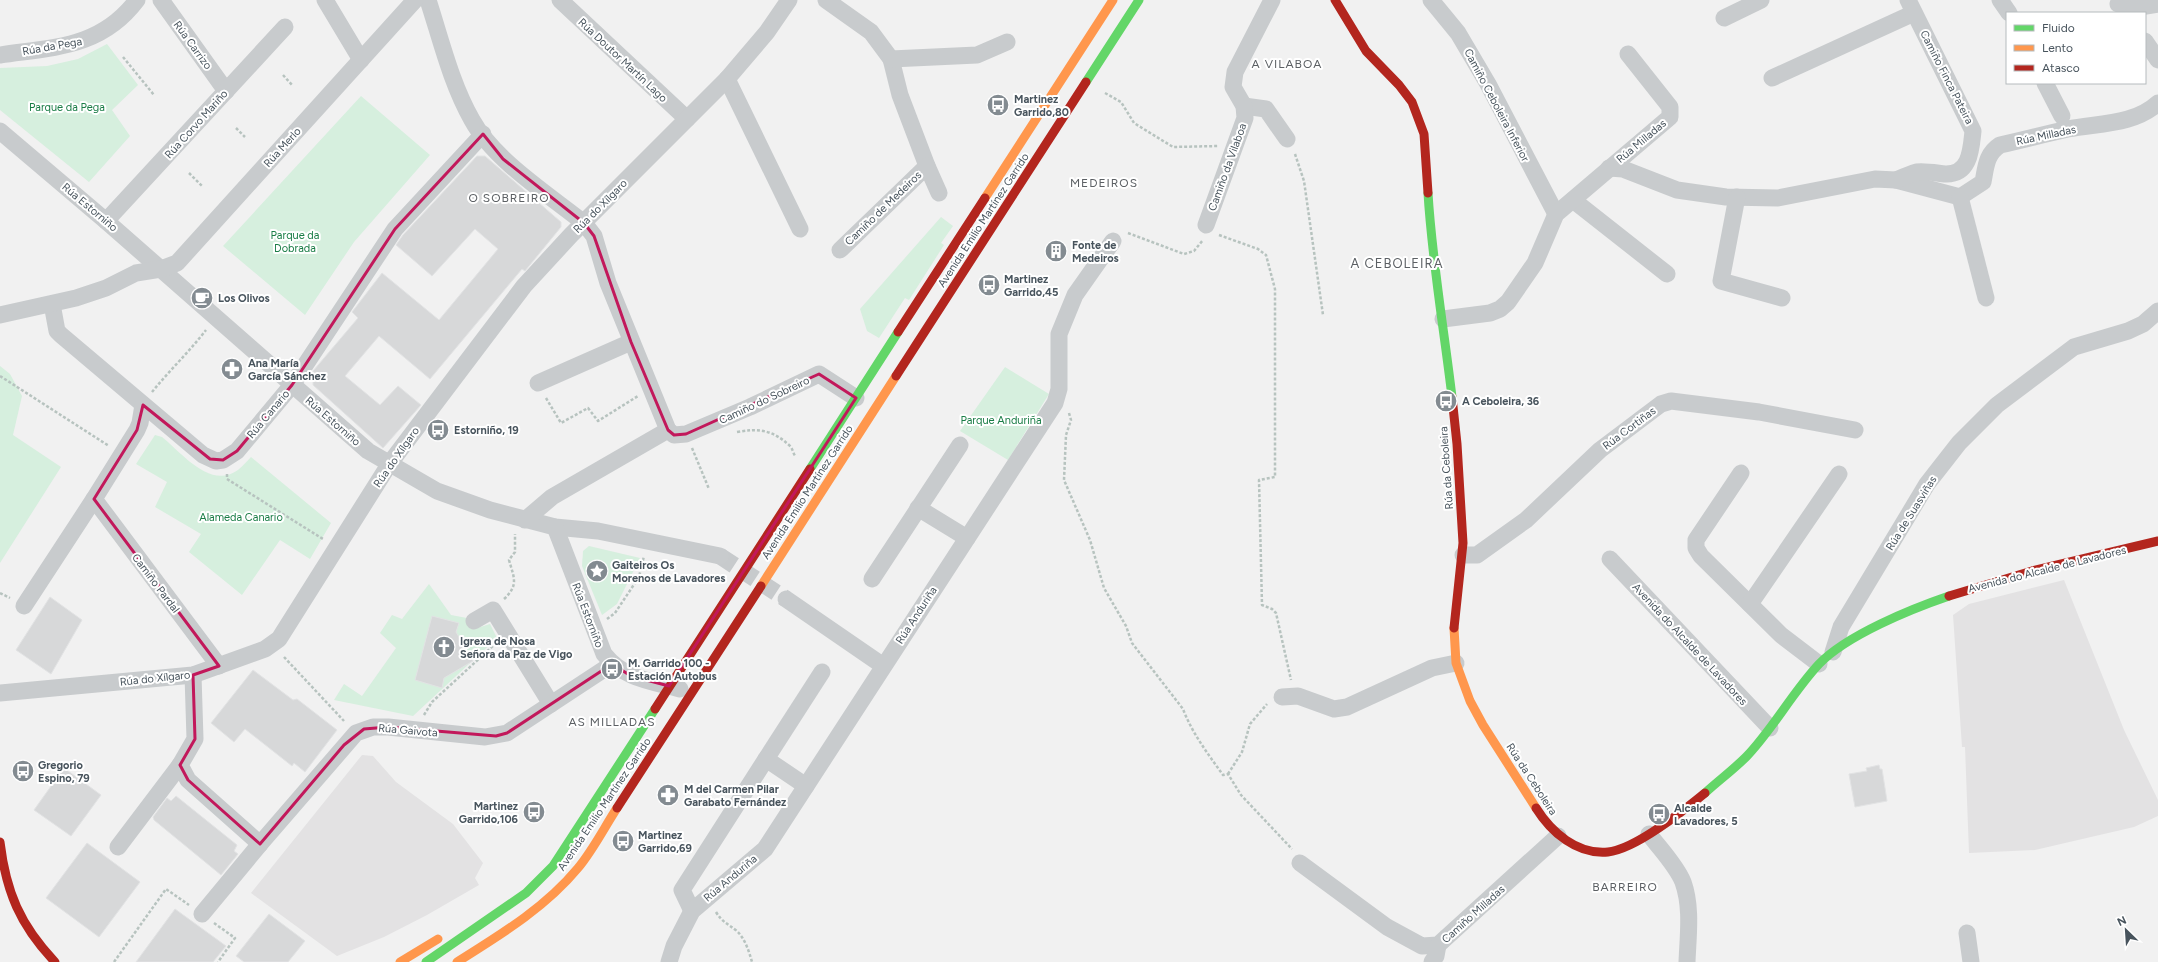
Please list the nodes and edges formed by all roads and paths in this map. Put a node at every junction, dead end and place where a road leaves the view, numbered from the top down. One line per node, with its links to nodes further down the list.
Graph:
1 (137, 0): 25 (street, Rúa da Pega)
2 (160, 0): 35 (street, Rúa Carrizo)
3 (325, 0): 28 (street)
4 (415, 0): 28 (street, Rúa Merlo)
5 (428, 0): 44 (street)
6 (560, 0): 41 (street, Rúa Doutor Martín Lago)
7 (789, 0): 32 (street, Rúa do Xílgaro)
8 (826, 0): 27 (street, Camiño de Medeiros)
9 (1114, 0): 81 (main road, Avenida Emilio Martínez Garrido)
10 (1139, 0): 125 (main road, Avenida Emilio Martínez Garrido)
11 (1272, 0): 39 (street)
12 (1335, 0): 74 (main road, Rúa da Ceboleira)
13 (1431, 0): 57 (street, Camiño Ceboleira Inferior)
14 (1761, 0): 20 (street)
15 (2000, 0): 19 (street)
16 (2158, 4): 18 (street)
17 (1911, 6): 31 (street, Camiño Finca Pateira); 51 (street, Camiño Finca Pateira)
18 (2118, 6)
19 (2008, 12)
20 (1724, 18)
21 (285, 27): 35 (street, Rúa Corvo Mariño)
22 (1007, 42): 27 (street)
23 (2146, 42): 29 (street)
24 (1628, 54): 49 (street, Rúa Milladas)
25 (0, 55)
26 (124, 57): 37 (path)
27 (891, 59): 48 (street, Camiño de Medeiros)
28 (361, 60): 65 (street, Rúa Merlo)
29 (2158, 60)
30 (283, 75): 34 (path)
31 (1772, 78)
32 (727, 79): 41 (street, Rúa do Xílgaro); 61 (street)
33 (2046, 84): 40 (street)
34 (292, 85)
35 (226, 91): 58 (street, Rúa Corvo Mariño)
36 (1106, 93): 47 (path)
37 (154, 95)
38 (2158, 103): 55 (street, Rúa Milladas)
39 (1244, 106): 46 (street); 47 (street, Camiño da Vilaboa)
40 (2062, 116)
41 (687, 119): 59 (street, Rúa do Xílgaro)
42 (236, 128): 45 (path)
43 (0, 131): 58 (street, Rúa Estorniño)
44 (483, 134): 59 (street); 78 (street, Rúa Canario)
45 (245, 137)
46 (1287, 139): 73 (path)
47 (1235, 145): 60 (street, Camiño da Vilaboa)
48 (927, 166): 53 (street, Camiño de Medeiros); 64 (street, Camiño de Medeiros)
49 (1609, 168): 54 (street, Rúa Milladas); 56 (street, Rúa Milladas)
50 (189, 173): 52 (path)
51 (1896, 180): 54 (street, Rúa Milladas); 55 (street, Rúa Milladas)
52 (203, 187)
53 (939, 193)
54 (1737, 197): 68 (street)
55 (1960, 197): 69 (street)
56 (1573, 200): 57 (street, Rúa Milladas); 67 (street)
57 (1556, 214): 74 (street, Rúa Milladas)
58 (106, 221): 63 (street, Rúa Estorniño)
59 (584, 223): 76 (street); 91 (street, Rúa do Xílgaro)
60 (1206, 228): 62 (path); 127 (path)
61 (800, 229)
62 (1118, 236): 100 (street, Rúa Anduriña)
63 (139, 250): 65 (street, Rúa Estorniño); 66 (street)
64 (840, 250)
65 (161, 269): 66 (street, Rúa Merlo); 78 (street, Rúa Estorniño)
66 (136, 273): 70 (street, Rúa Merlo)
67 (1667, 274)
68 (1782, 298)
69 (1986, 298)
70 (52, 304): 72 (street, Rúa Merlo); 82 (street, Rúa Canario)
71 (2158, 311): 115 (street, Rúa de Suasviñas)
72 (0, 315)
73 (1323, 315)
74 (1443, 319): 104 (main road, Rúa da Ceboleira)
75 (206, 330): 82 (path)
76 (631, 342): 79 (street); 84 (street)
77 (0, 376): 89 (path)
78 (292, 385): 82 (street, Rúa Canario); 91 (street, Rúa Estorniño)
79 (540, 388): 80 (path)
80 (645, 392)
81 (856, 398): 84 (street, Camiño do Sobreiro); 124 (main road, Avenida Emilio Martínez Garrido)
82 (147, 399): 96 (street)
83 (1068, 410): 134 (path)
84 (668, 430): 98 (street)
85 (1854, 430): 104 (street, Rúa Cortiñas)
86 (736, 432): 90 (path)
87 (690, 442): 95 (path)
88 (960, 445): 97 (street)
89 (112, 448)
90 (795, 456)
91 (390, 462): 98 (street, Rúa Estorniño); 120 (street, Rúa do Xílgaro)
92 (227, 471): 101 (path)
93 (1740, 473): 109 (street)
94 (1839, 474): 109 (street)
95 (709, 489)
96 (94, 499): 110 (street); 120 (street, Camiño Pardal)
97 (918, 508): 100 (street); 107 (street)
98 (522, 519): 99 (street, Rúa Estorniño); 111 (path)
99 (555, 527): 103 (street, Rúa Estorniño); 113 (street, Rúa Estorniño)
100 (967, 538): 121 (street, Rúa Anduriña)
101 (323, 539)
102 (2158, 541): 115 (main road, Avenida do Alcalde de Lavadores)
103 (648, 542): 105 (street, Rúa Estorniño); 113 (path)
104 (1463, 555): 118 (main road, Rúa da Ceboleira)
105 (720, 556)
106 (1610, 559): 130 (street, Avenida do Alcalde de Lavadores)
107 (872, 579)
108 (786, 599): 121 (street)
109 (1750, 604): 119 (street)
110 (24, 606)
111 (493, 610): 112 (street); 114 (street)
112 (474, 621)
113 (592, 626): 117 (street, Rúa Estorniño)
114 (507, 632): 128 (street); 129 (path)
115 (1834, 652): 119 (main road, Avenida do Alcalde de Lavadores)
116 (284, 657): 131 (path)
117 (612, 664): 124 (street, Rúa Estorniño); 128 (street, Rúa Gaivota)
118 (1456, 664): 127 (street); 137 (main road, Rúa da Ceboleira)
119 (1819, 664): 130 (main road, Avenida do Alcalde de Lavadores)
120 (219, 666): 123 (street, Rúa do Xílgaro)
121 (882, 666): 135 (street, Rúa Anduriña)
122 (822, 672): 132 (street)
123 (193, 675): 126 (street, Rúa do Xílgaro); 133 (street)
124 (669, 686): 125 (street, Rúa Estorniño); 141 (main road, Avenida Emilio Martínez Garrido)
125 (693, 690): 155 (main road, Avenida Emilio Martínez Garrido)
126 (0, 693)
127 (1290, 696): 134 (path)
128 (551, 704): 131 (street, Rúa Gaivota)
129 (422, 719)
130 (1770, 728): 136 (main road, Avenida do Alcalde de Lavadores)
131 (356, 733): 139 (street, Rúa Gaivota)
132 (766, 759): 135 (street); 144 (street)
133 (180, 765): 139 (street); 140 (street)
134 (1228, 774): 142 (path)
135 (806, 786): 143 (street, Rúa Anduriña)
136 (1649, 834): 137 (main road, Rúa da Ceboleira); 159 (street)
137 (1558, 836): 149 (street, Camiño Milladas)
138 (0, 842): 150 (main road)
139 (260, 844): 145 (street, Rúa Gaivota)
140 (118, 848)
141 (566, 848): 146 (main road); 154 (main road)
142 (1300, 863): 149 (street, Camiño Milladas)
143 (708, 898): 144 (street, Rúa Anduriña); 157 (path)
144 (692, 911): 156 (street, Rúa Anduriña)
145 (202, 914): 151 (path); 152 (path)
146 (474, 917)
147 (449, 933): 153 (main road)
148 (1967, 933): 160 (street)
149 (1438, 945): 158 (street)
150 (55, 962)
151 (114, 962)
152 (218, 962)
153 (400, 962)
154 (426, 962)
155 (457, 962)
156 (669, 962)
157 (752, 962)
158 (1432, 962)
159 (1687, 962)
160 (1971, 962)

